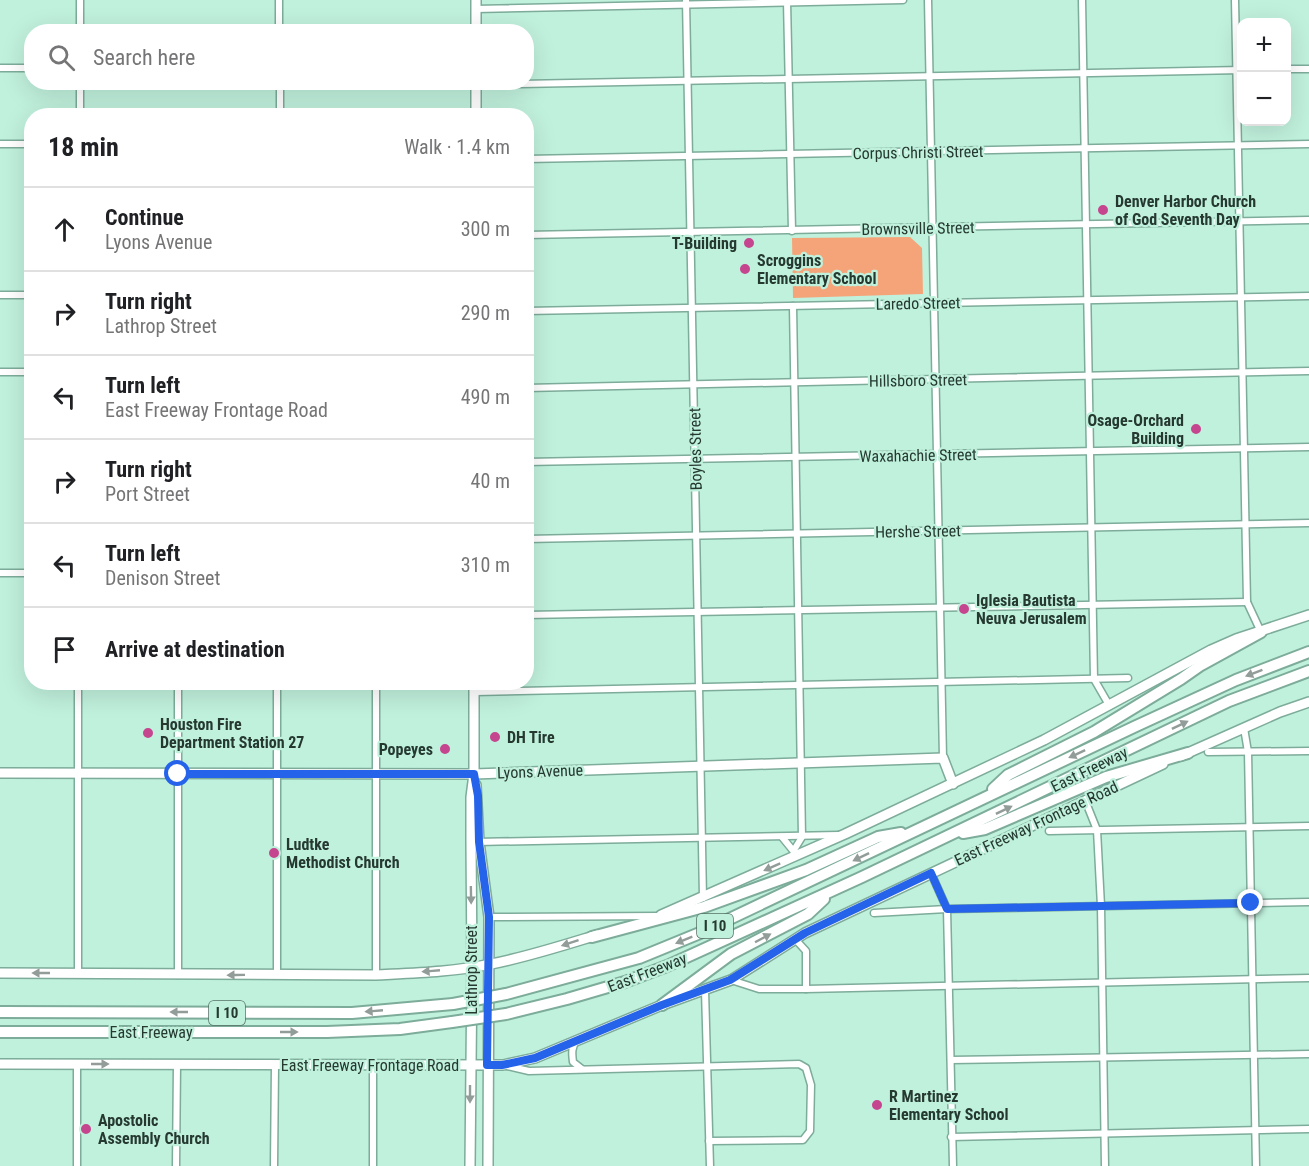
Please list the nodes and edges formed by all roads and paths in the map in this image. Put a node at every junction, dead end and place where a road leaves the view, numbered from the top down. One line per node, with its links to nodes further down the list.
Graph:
1 (80, 0): 10 (street)
2 (279, 0): 11 (street)
3 (903, 0): 7 (street)
4 (928, 0): 21 (street)
5 (1082, 0): 20 (street)
6 (1234, 0): 13 (street)
7 (787, 2): 8 (street); 22 (street)
8 (686, 3): 9 (street); 23 (street, Boyles Street)
9 (476, 4): 12 (main road)
10 (80, 24)
11 (279, 24)
12 (476, 24)
13 (1237, 42)
14 (0, 68): 15 (street)
15 (24, 68)
16 (1291, 69): 17 (street)
17 (1309, 69)
18 (1237, 70): 20 (street)
19 (1239, 72): 34 (street)
20 (1083, 73): 21 (street); 35 (street)
21 (929, 75): 22 (street); 36 (street)
22 (788, 79): 23 (street); 37 (street)
23 (688, 80): 24 (street); 38 (street, Boyles Street)
24 (534, 83)
25 (80, 90): 28 (street)
26 (280, 90): 29 (street)
27 (476, 90): 30 (main road)
28 (80, 108)
29 (280, 108)
30 (476, 108)
31 (0, 144): 32 (street)
32 (24, 144)
33 (1309, 144): 34 (street, Corpus Christi Street)
34 (1238, 145): 35 (street, Corpus Christi Street); 41 (street)
35 (1084, 148): 36 (street, Corpus Christi Street); 42 (street)
36 (931, 152): 37 (street, Corpus Christi Street); 43 (street)
37 (789, 154): 38 (street, Corpus Christi Street); 44 (street)
38 (690, 156): 39 (street, Corpus Christi Street); 45 (street, Boyles Street)
39 (534, 159)
40 (1309, 220): 41 (street, Brownsville Street)
41 (1240, 221): 42 (street, Brownsville Street); 50 (street)
42 (1086, 224): 43 (street, Brownsville Street); 51 (street)
43 (933, 228): 44 (street, Brownsville Street); 52 (street)
44 (792, 231): 45 (street, Brownsville Street)
45 (691, 233): 46 (street, Brownsville Street); 54 (street, Boyles Street)
46 (534, 235)
47 (0, 295): 48 (street)
48 (24, 295)
49 (1309, 296): 50 (street, Laredo Street)
50 (1240, 297): 51 (street, Laredo Street); 59 (street)
51 (1087, 300): 52 (street, Laredo Street); 60 (street)
52 (934, 303): 53 (street, Laredo Street); 61 (street)
53 (793, 306): 54 (street, Laredo Street); 62 (street)
54 (693, 308): 55 (street, Laredo Street); 63 (street, Boyles Street)
55 (534, 311)
56 (1309, 371): 59 (street, Hillsboro Street)
57 (0, 372): 58 (street)
58 (24, 372)
59 (1242, 373): 60 (street, Hillsboro Street); 66 (street)
60 (1088, 376): 61 (street, Hillsboro Street); 67 (street)
61 (935, 379): 62 (street, Hillsboro Street); 68 (street)
62 (795, 383): 63 (street, Hillsboro Street); 69 (street)
63 (694, 384): 64 (street, Hillsboro Street); 70 (street, Boyles Street)
64 (534, 388)
65 (1309, 447): 66 (street, Waxahachie Street)
66 (1244, 448): 67 (street, Waxahachie Street); 73 (street)
67 (1091, 452): 68 (street, Waxahachie Street); 74 (street)
68 (936, 455): 69 (street, Waxahachie Street); 75 (street)
69 (796, 458): 70 (street, Waxahachie Street); 76 (street)
70 (695, 460): 71 (street, Waxahachie Street); 77 (street, Boyles Street)
71 (534, 462)
72 (1309, 523): 73 (street, Hershe Street)
73 (1245, 524): 74 (street, Hershe Street); 81 (street)
74 (1092, 527): 75 (street, Hershe Street); 82 (street)
75 (939, 531): 76 (street, Hershe Street); 83 (street)
76 (798, 534): 77 (street, Hershe Street); 84 (street)
77 (696, 536): 78 (street, Hershe Street); 85 (street, Boyles Street)
78 (534, 539)
79 (0, 573): 80 (street)
80 (24, 573)
81 (1247, 602): 82 (street); 88 (street)
82 (1094, 604): 83 (street); 92 (street)
83 (940, 607): 84 (street); 93 (street)
84 (798, 610): 85 (street); 94 (street)
85 (698, 611): 86 (street); 96 (street, Boyles Street)
86 (534, 615)
87 (1309, 615): 88 (main road)
88 (1261, 632): 103 (main road); 119 (highway)
89 (1309, 652): 119 (highway, East Freeway / I 10, one-way to 119)
90 (1309, 671): 127 (highway, East Freeway / I 10, one-way to 90)
91 (1128, 678): 92 (street)
92 (1094, 679): 93 (street); 103 (street)
93 (942, 682): 94 (street); 109 (street)
94 (800, 684): 96 (street); 110 (street)
95 (534, 687): 96 (street)
96 (700, 687): 111 (street, Boyles Street)
97 (78, 690): 113 (street)
98 (178, 690): 114 (street)
99 (277, 690): 115 (street)
100 (376, 690): 116 (street)
101 (475, 690): 117 (main road, Lathrop Street)
102 (1309, 702): 104 (main road, East Freeway Frontage Road)
103 (1109, 705): 118 (main road)
104 (1244, 728): 107 (street); 108 (main road, East Freeway Frontage Road)
105 (1309, 751): 107 (street)
106 (1208, 752): 107 (street)
107 (1248, 752): 122 (street)
108 (1188, 753): 120 (main road, East Freeway Frontage Road); 127 (highway)
109 (943, 758): 110 (main road, Lyons Avenue); 118 (main road)
110 (801, 761): 111 (main road, Lyons Avenue); 129 (street)
111 (701, 765): 117 (main road, Lyons Avenue); 130 (street, Boyles Street)
112 (0, 773): 113 (main road, Lyons Avenue)
113 (78, 774): 114 (main road, Lyons Avenue); 148 (street)
114 (178, 774): 115 (main road, Lyons Avenue); 150 (street)
115 (277, 774): 116 (main road, Lyons Avenue); 149 (street)
116 (376, 774): 117 (main road, Lyons Avenue); 151 (street)
117 (474, 774): 131 (main road, Lathrop Street)
118 (953, 784): 126 (main road)
119 (987, 796): 124 (highway, East Freeway / I 10)
120 (1085, 800): 123 (street); 133 (main road, East Freeway Frontage Road)
121 (1309, 826): 122 (street)
122 (1250, 827): 123 (street); 137 (street)
123 (1098, 830): 125 (street); 138 (street)
124 (913, 831): 143 (highway); 160 (highway, East Freeway / I 10, one-way to 160, bridge)
125 (1049, 831)
126 (845, 834): 129 (street); 132 (main road)
127 (951, 835): 134 (highway, East Freeway / I 10)
128 (782, 837): 129 (street); 130 (street); 132 (street)
129 (802, 837): 132 (street)
130 (703, 838): 131 (street); 135 (street, Boyles Street)
131 (475, 842): 142 (main road, Lathrop Street); 146 (main road, Lathrop Street, one-way to 146)
132 (795, 853): 135 (main road, one-way to 135)
133 (931, 873): 139 (street); 144 (main road, East Freeway Frontage Road)
134 (833, 891): 159 (highway, one-way to 134); 161 (highway, East Freeway / I 10, one-way to 134, bridge)
135 (703, 898): 141 (main road)
136 (1309, 902): 137 (street)
137 (1251, 903): 138 (street); 153 (street)
138 (1101, 906): 139 (street); 155 (street)
139 (947, 909): 140 (street); 156 (street)
140 (874, 913)
141 (659, 916): 142 (street); 143 (main road)
142 (489, 917): 145 (main road, Lathrop Street)
143 (592, 937): 145 (main road, one-way to 145)
144 (795, 939): 154 (main road, East Freeway Frontage Road); 157 (street)
145 (489, 965): 146 (main road); 173 (main road, Lathrop Street)
146 (472, 967): 151 (main road, one-way to 151); 170 (main road, Lathrop Street)
147 (0, 973): 148 (main road, one-way to 147)
148 (78, 974): 150 (main road)
149 (277, 974): 150 (main road, one-way to 150); 151 (main road)
150 (178, 975)
151 (376, 975)
152 (1309, 978): 153 (street)
153 (1253, 979): 155 (street); 163 (street)
154 (730, 980): 157 (street); 158 (main road, East Freeway Frontage Road)
155 (1102, 983): 156 (street); 165 (street)
156 (950, 985): 157 (street); 166 (street)
157 (806, 989)
158 (705, 990): 159 (main road, East Freeway Frontage Road); 175 (street)
159 (662, 1005): 162 (main road, East Freeway Frontage Road)
160 (0, 1012)
161 (0, 1032)
162 (577, 1041): 174 (main road, East Freeway Frontage Road); 176 (street)
163 (1253, 1054): 164 (street); 165 (street); 178 (street)
164 (1309, 1054)
165 (1103, 1057): 166 (street); 179 (street)
166 (951, 1060): 180 (street)
167 (0, 1064): 168 (main road, East Freeway Frontage Road)
168 (76, 1064): 169 (main road, East Freeway Frontage Road, one-way to 169); 182 (street)
169 (177, 1064): 171 (main road, East Freeway Frontage Road); 183 (street)
170 (470, 1064): 172 (main road, East Freeway Frontage Road); 173 (main road, East Freeway Frontage Road); 186 (main road, Lathrop Street, one-way to 186)
171 (275, 1065): 172 (main road, East Freeway Frontage Road); 184 (street)
172 (373, 1065): 185 (street)
173 (487, 1065): 174 (main road, East Freeway Frontage Road); 187 (main road, Lathrop Street)
174 (502, 1065): 176 (street)
175 (708, 1067): 176 (street); 181 (street); 181 (street)
176 (582, 1070)
177 (1309, 1129): 178 (street)
178 (1255, 1130): 179 (street); 191 (street)
179 (1104, 1133): 180 (street); 190 (street)
180 (951, 1137): 189 (street)
181 (709, 1141): 188 (street)
182 (77, 1166)
183 (176, 1166)
184 (274, 1166)
185 (373, 1166)
186 (470, 1166)
187 (488, 1166)
188 (710, 1166)
189 (952, 1166)
190 (1105, 1166)
191 (1256, 1166)

